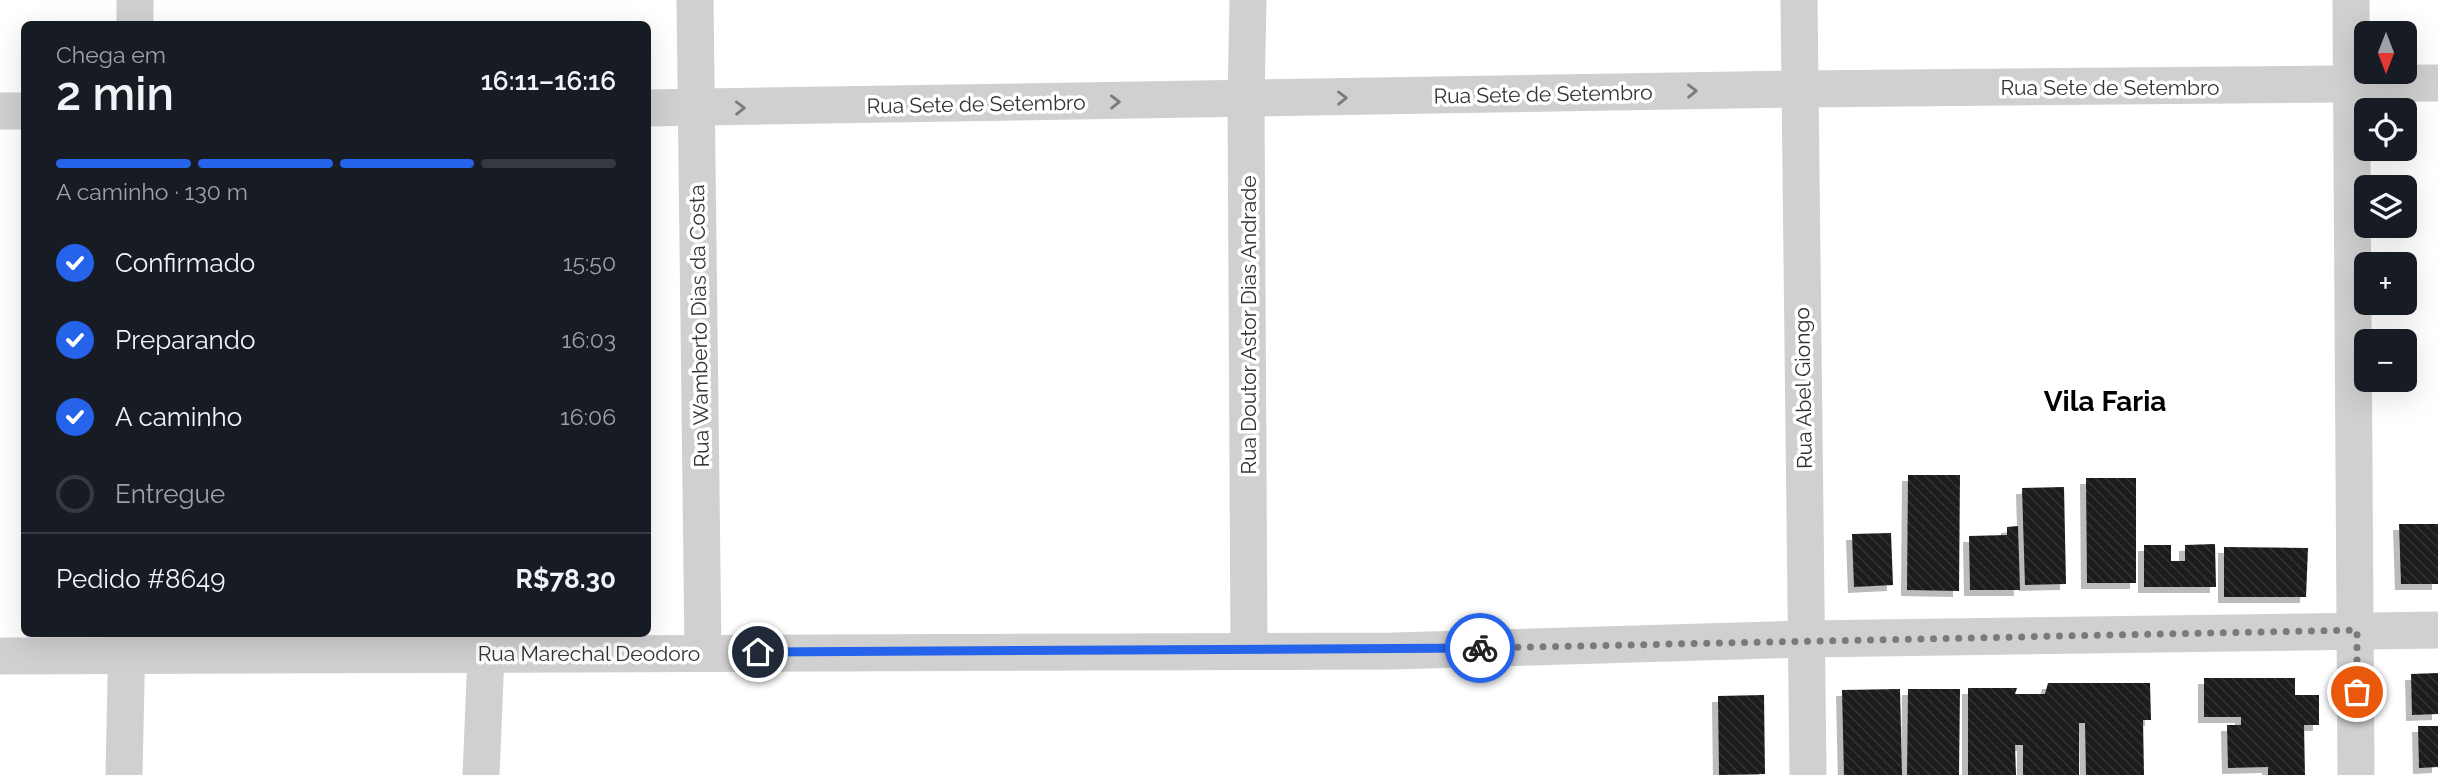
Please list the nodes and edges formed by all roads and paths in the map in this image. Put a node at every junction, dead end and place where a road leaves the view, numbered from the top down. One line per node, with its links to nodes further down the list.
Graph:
1 (135, 0): 6 (street)
2 (695, 0): 12 (street, Rua Wamberto Dias da Costa)
3 (1248, 0): 10 (street, Rua Doutor Astor Dias Andrade)
4 (1800, 0): 9 (street, Rua Abel Giongo)
5 (2351, 0): 8 (street)
6 (135, 21)
7 (2438, 83): 8 (street, Rua Sete de Setembro)
8 (2352, 85): 9 (street, Rua Sete de Setembro); 15 (street)
9 (1800, 89): 10 (street, Rua Sete de Setembro, one-way to 9); 17 (street, Rua Abel Giongo)
10 (1246, 100): 12 (street, Rua Sete de Setembro, one-way to 10); 19 (street, Rua Doutor Astor Dias Andrade)
11 (651, 108): 12 (street, Rua Sete de Setembro)
12 (697, 108): 20 (street, Rua Wamberto Dias da Costa)
13 (0, 111): 14 (street)
14 (21, 111)
15 (2357, 630): 16 (street, Rua Marechal Deodoro); 17 (street, Rua Marechal Deodoro); 26 (street)
16 (2438, 630)
17 (1806, 639): 19 (street, Rua Marechal Deodoro); 25 (street, Rua Abel Giongo)
18 (127, 644): 21 (street, Rua Marechal Deodoro); 22 (street, Rua Marechal Deodoro); 23 (street)
19 (1249, 651): 20 (street, Rua Marechal Deodoro)
20 (703, 652): 21 (street, Rua Marechal Deodoro)
21 (486, 654): 24 (street)
22 (0, 656)
23 (124, 775)
24 (481, 775)
25 (1808, 775)
26 (2356, 775)

